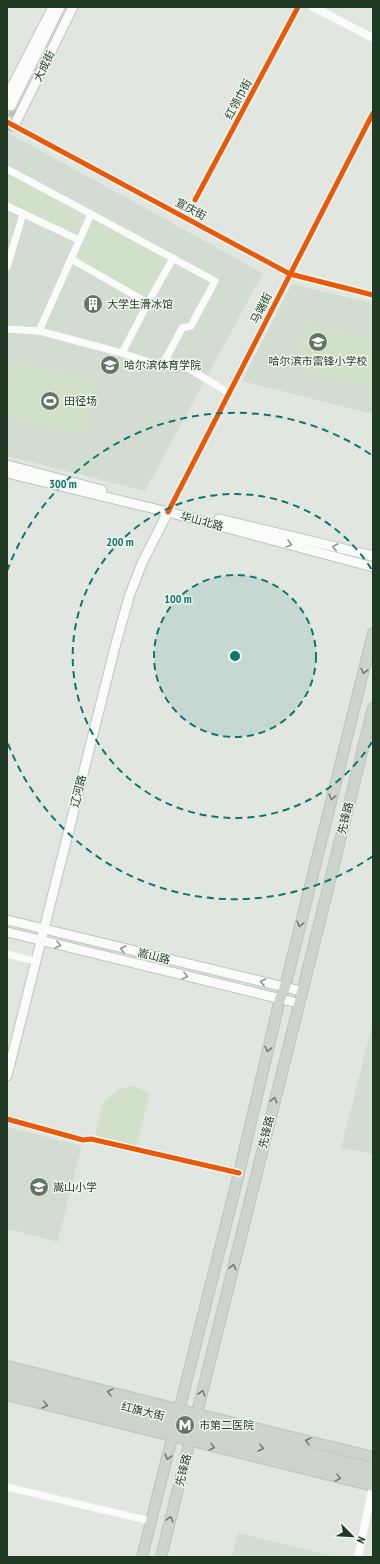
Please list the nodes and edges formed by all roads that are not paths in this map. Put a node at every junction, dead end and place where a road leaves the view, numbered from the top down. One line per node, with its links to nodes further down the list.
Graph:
1 (53, 7): 8 (main road, 大成街)
2 (60, 7): 3 (main road, 大成街)
3 (68, 7)
4 (73, 7): 10 (main road, 大成街)
5 (298, 7): 12 (street, 红领巾街)
6 (313, 7): 7 (street)
7 (373, 38)
8 (7, 96)
9 (373, 114): 20 (street, 马端街)
10 (9, 123): 20 (street, 宣庆街)
11 (7, 169): 15 (street)
12 (194, 200)
13 (7, 206): 14 (street)
14 (23, 214): 16 (street); 19 (street)
15 (91, 214): 16 (street); 17 (street)
16 (79, 240): 18 (street)
17 (173, 258): 22 (street); 26 (street)
18 (71, 259): 22 (street); 24 (street)
19 (7, 267)
20 (290, 274): 21 (street, 宣庆街); 27 (street, 马端街)
21 (373, 295)
22 (148, 303): 25 (street)
23 (7, 329): 24 (street)
24 (39, 331): 25 (street)
25 (122, 353): 26 (street)
26 (165, 360): 27 (street)
27 (229, 393): 30 (street, 马端街)
28 (7, 465): 30 (main road, 华山北路)
29 (7, 473): 30 (main road, 华山北路)
30 (167, 510): 31 (main road, 华山北路, one-way to 30); 32 (main road, 华山北路, one-way to 32); 36 (main road, 辽河路)
31 (373, 556)
32 (373, 567)
33 (373, 634): 41 (main road, 先锋路, one-way to 41)
34 (373, 708): 42 (main road, 先锋路)
35 (7, 920): 36 (main road, 嵩山路)
36 (41, 929): 38 (main road, 辽河路); 41 (main road, 嵩山路, one-way to 36)
37 (7, 932): 38 (main road, 嵩山路)
38 (38, 940): 40 (main road, 辽河路); 43 (main road, 嵩山路, one-way to 43)
39 (7, 954): 40 (street)
40 (33, 960): 45 (main road, 辽河路); 46 (main road, 辽河路)
41 (285, 987): 42 (main road, 嵩山路); 43 (main road, 先锋路)
42 (301, 991): 44 (main road, 先锋路)
43 (280, 999): 44 (main road, 嵩山路); 48 (main road, 先锋路, one-way to 48)
44 (298, 1003): 54 (main road, 先锋路, one-way to 44)
45 (7, 1058)
46 (7, 1076)
47 (7, 1119): 48 (street)
48 (239, 1173): 53 (main road, 先锋路)
49 (7, 1366): 53 (main road, 红旗大街, one-way to 49)
50 (7, 1376): 53 (main road, 红旗大街)
51 (7, 1386): 53 (main road, 红旗大街)
52 (7, 1395): 53 (main road, 红旗大街, one-way to 53)
53 (176, 1423): 54 (main road, 红旗大街); 54 (main road, 红旗大街); 60 (main road, 先锋路, one-way to 60)
54 (194, 1428): 55 (main road, 红旗大街, one-way to 54); 56 (main road, 红旗大街); 57 (main road, 红旗大街, one-way to 57); 58 (main road, 红旗大街, one-way to 58); 62 (main road, 先锋路, one-way to 54)
55 (373, 1457)
56 (373, 1468)
57 (373, 1476)
58 (373, 1486): 63 (street)
59 (7, 1487): 60 (street)
60 (150, 1521): 61 (main road, 先锋路)
61 (142, 1557)
62 (161, 1557)
63 (358, 1557)

